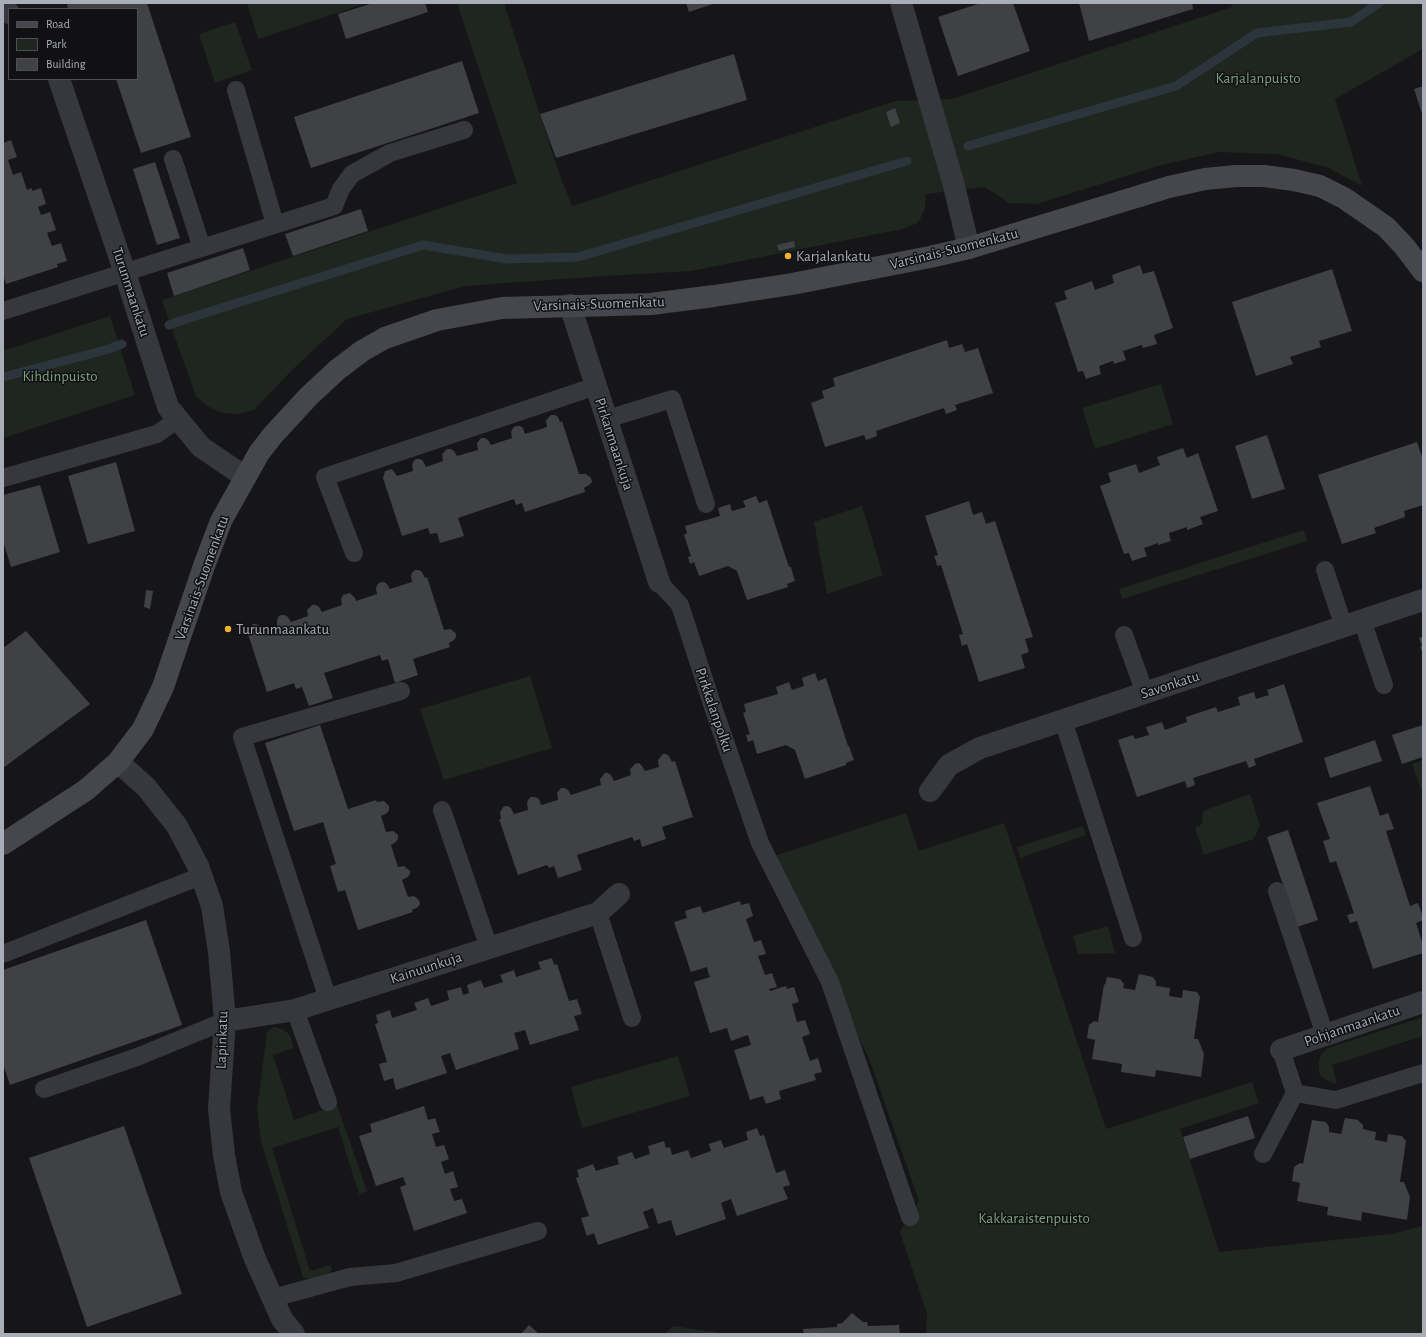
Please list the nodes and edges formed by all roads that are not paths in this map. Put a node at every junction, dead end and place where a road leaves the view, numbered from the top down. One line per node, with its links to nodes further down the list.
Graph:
1 (901, 3): 8 (street)
2 (59, 80): 10 (street, Turunmaankatu)
3 (236, 90): 6 (lane)
4 (464, 130): 6 (lane)
5 (173, 159): 7 (lane)
6 (275, 224): 7 (lane)
7 (202, 248): 10 (lane)
8 (969, 248): 9 (street, Varsinais-Suomenkatu); 11 (street, Varsinais-Suomenkatu)
9 (1423, 271)
10 (125, 273): 12 (lane); 14 (street, Turunmaankatu)
11 (570, 305): 13 (street, Pirkanmaankuja); 16 (street, Varsinais-Suomenkatu)
12 (3, 311)
13 (596, 386): 15 (street, Pirkanmaankuja); 19 (lane)
14 (178, 419): 16 (street, Turunmaankatu); 17 (lane)
15 (607, 419): 18 (lane); 21 (street, Pirkanmaankuja)
16 (245, 477): 29 (street, Varsinais-Suomenkatu)
17 (3, 478)
18 (706, 504)
19 (354, 553)
20 (1325, 570): 23 (lane)
21 (659, 582): 52 (lane, Pirkkalanpolku)
22 (1423, 600): 23 (street, Savonkatu)
23 (1353, 624): 25 (lane); 27 (street, Savonkatu)
24 (1124, 635): 27 (lane)
25 (1384, 685)
26 (401, 691): 40 (lane)
27 (1145, 693): 28 (street, Savonkatu)
28 (1063, 720): 30 (street, Savonkatu); 37 (lane)
29 (118, 762): 32 (street, Varsinais-Suomenkatu); 33 (street, Lapinkatu)
30 (930, 791)
31 (442, 810): 38 (lane)
32 (3, 844)
33 (201, 876): 39 (lane); 44 (street, Lapinkatu)
34 (1277, 891): 45 (lane)
35 (619, 894): 36 (street, Kainuunkuja)
36 (598, 913): 38 (street, Kainuunkuja); 43 (lane)
37 (1133, 938)
38 (489, 948): 40 (street, Kainuunkuja)
39 (3, 954)
40 (328, 999): 42 (street, Kainuunkuja)
41 (1423, 1002): 45 (street, Pohjanmaankatu)
42 (294, 1010): 44 (street, Kainuunkuja); 50 (lane)
43 (632, 1018)
44 (225, 1021): 48 (lane); 54 (street, Lapinkatu)
45 (1325, 1035): 46 (street, Pohjanmaankatu)
46 (1281, 1050): 49 (lane)
47 (1423, 1073): 49 (lane)
48 (44, 1089)
49 (1295, 1093): 51 (lane)
50 (328, 1102)
51 (1263, 1154)
52 (910, 1217)
53 (538, 1231): 54 (lane)
54 (273, 1298): 55 (street, Lapinkatu)
55 (294, 1334)

